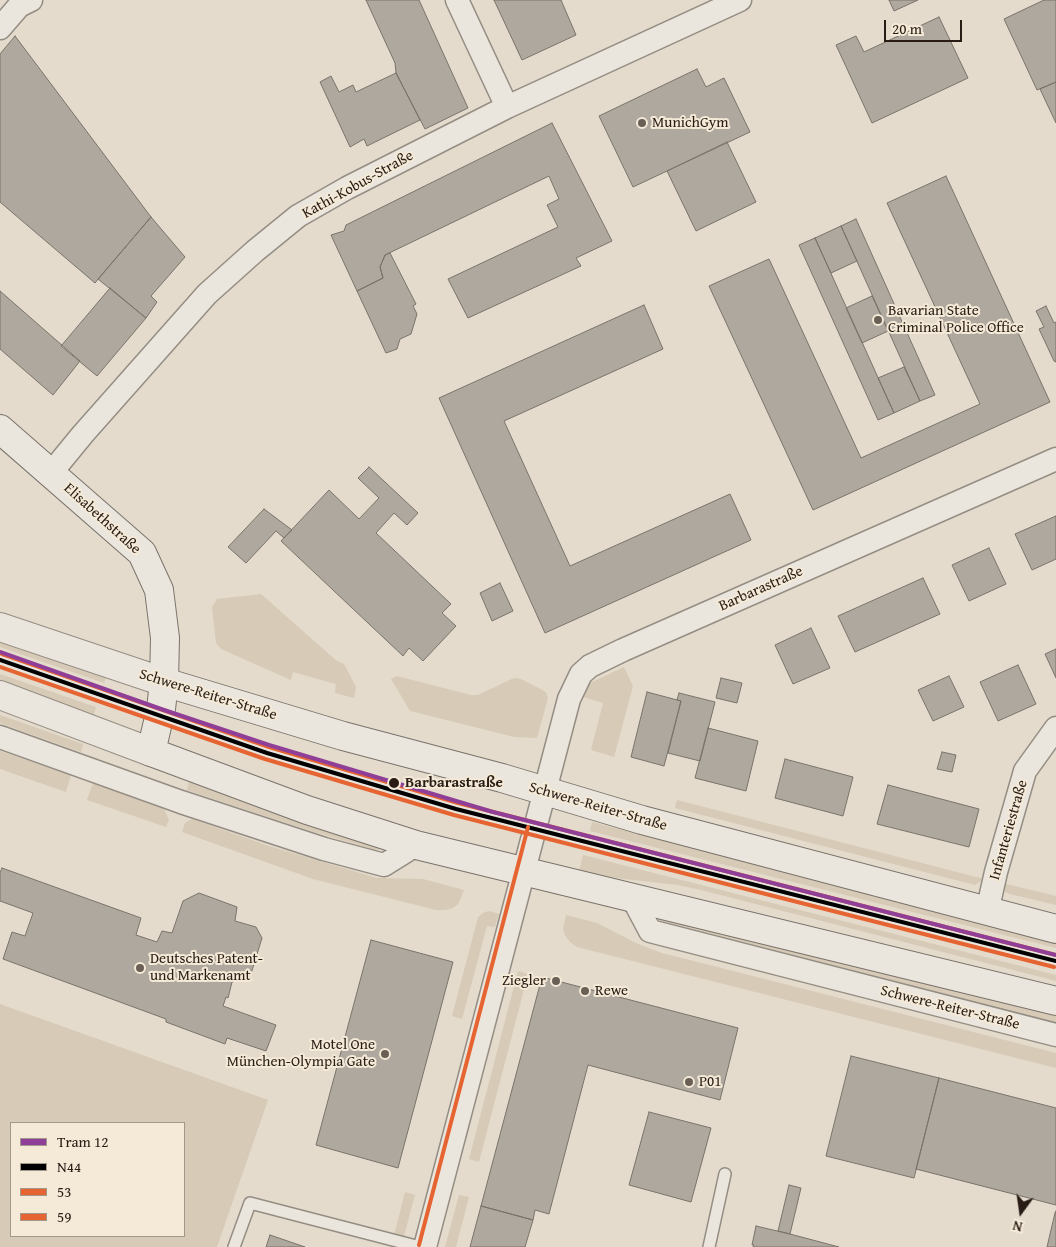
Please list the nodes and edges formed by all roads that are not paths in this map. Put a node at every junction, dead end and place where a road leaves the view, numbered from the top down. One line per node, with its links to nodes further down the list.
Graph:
1 (31, 0): 4 (street)
2 (457, 0): 5 (street)
3 (740, 0): 5 (street, Kathi-Kobus-Straße)
4 (0, 28)
5 (507, 107): 8 (street, Kathi-Kobus-Straße)
6 (0, 429): 8 (main road, Elisabethstraße)
7 (1056, 459): 17 (street, Barbarastraße)
8 (51, 473): 11 (main road, Elisabethstraße)
9 (0, 627): 11 (main road, Schwere-Reiter-Straße)
10 (0, 660): 13 (lane)
11 (164, 682): 13 (main road, Elisabethstraße); 17 (main road, Schwere-Reiter-Straße)
12 (0, 695): 16 (main road)
13 (160, 716): 16 (main road, Elisabethstraße); 18 (lane)
14 (1056, 728): 22 (street, Infanteriestraße)
15 (0, 737): 19 (street)
16 (151, 752): 19 (main road)
17 (545, 792): 18 (street, Barbarastraße); 22 (main road, Schwere-Reiter-Straße)
18 (534, 829): 20 (street, Barbarastraße); 24 (lane)
19 (416, 845): 20 (main road)
20 (524, 872): 21 (main road); 30 (street, Barbarastraße)
21 (632, 897): 25 (main road); 26 (street, Schwere-Reiter-Straße)
22 (987, 912): 23 (main road, Schwere-Reiter-Straße)
23 (1056, 929)
24 (1056, 961)
25 (1056, 1001)
26 (1056, 1035)
27 (724, 1174): 31 (lane)
28 (234, 1247): 29 (lane)
29 (420, 1247)
30 (425, 1247)
31 (709, 1247)

